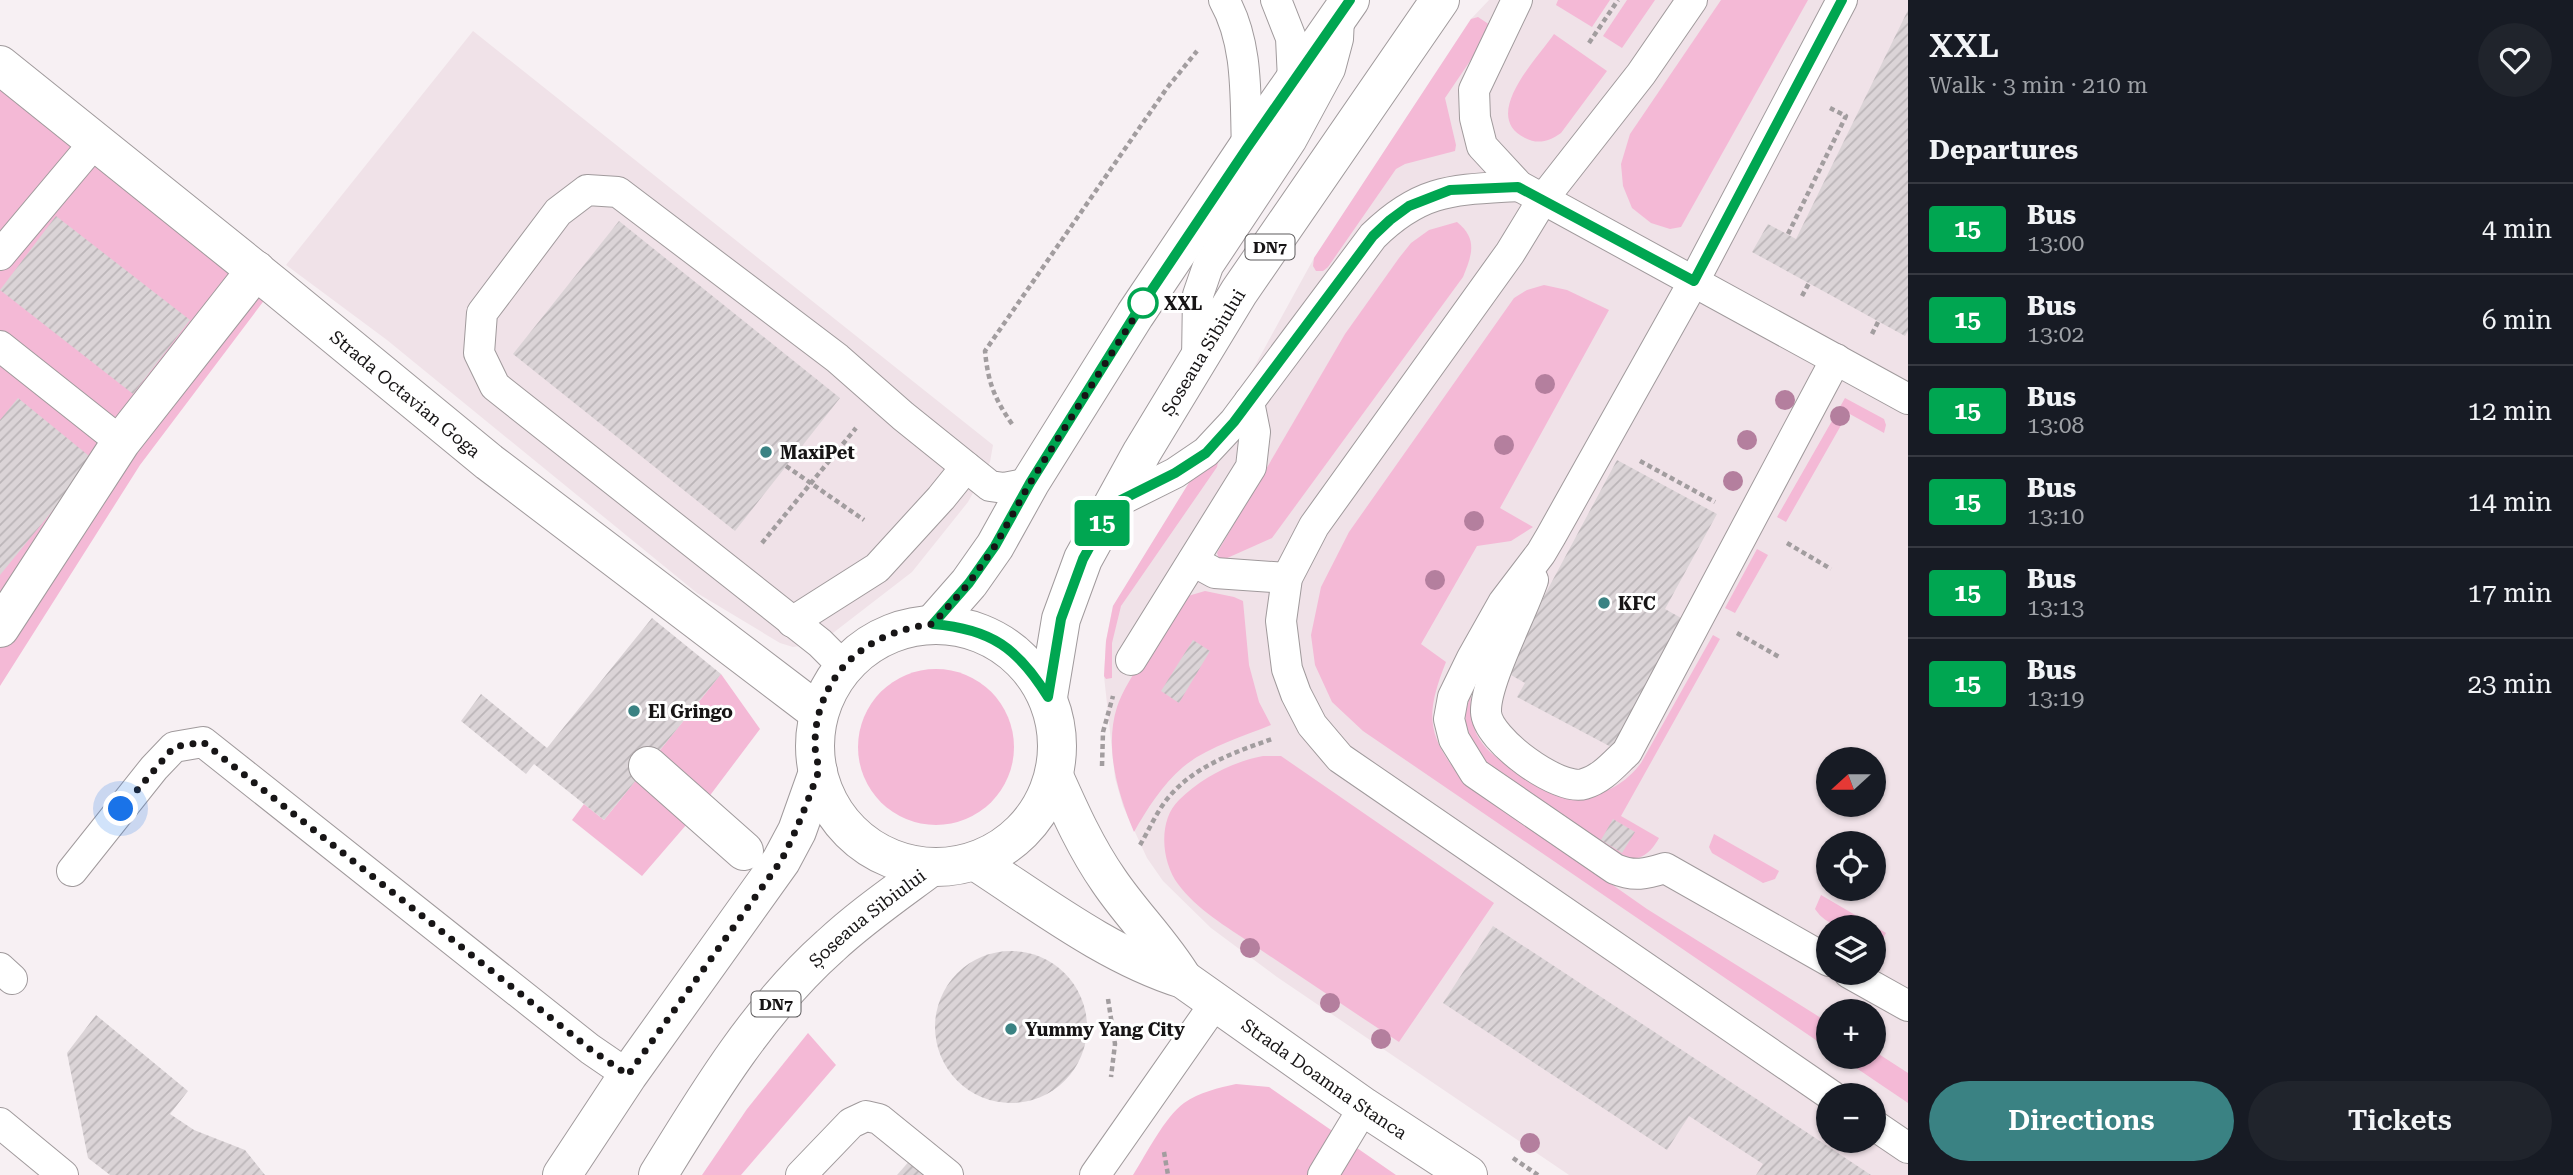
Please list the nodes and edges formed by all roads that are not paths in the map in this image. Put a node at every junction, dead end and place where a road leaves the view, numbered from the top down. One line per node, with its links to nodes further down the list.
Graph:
1 (1224, 0): 11 (lane)
2 (1276, 0): 9 (lane)
3 (1440, 0): 18 (main road, Șoseaua Sibiului / DN7)
4 (1517, 0): 12 (lane)
5 (1692, 0): 12 (lane)
6 (1842, 0): 15 (lane)
7 (1342, 5): 9 (main road); 18 (lane)
8 (0, 65): 10 (main road, Strada Octavian Goga)
9 (1293, 80): 11 (main road)
10 (95, 142): 13 (lane); 14 (main road, Strada Octavian Goga)
11 (1247, 148): 23 (main road)
12 (1531, 193): 15 (lane); 20 (lane); 27 (lane)
13 (0, 255)
14 (256, 270): 21 (main road); 34 (main road, Strada Octavian Goga)
15 (1694, 281): 17 (lane); 25 (lane)
16 (0, 347): 21 (lane)
17 (1836, 359): 19 (lane); 25 (lane)
18 (1197, 360): 24 (main road, Șoseaua Sibiului / DN7)
19 (1908, 399)
20 (1249, 402): 24 (lane); 26 (lane)
21 (121, 442): 30 (main road)
22 (966, 467): 23 (lane); 28 (lane); 28 (lane)
23 (1030, 483): 29 (main road)
24 (1113, 504): 33 (main road, Șoseaua Sibiului / DN7)
25 (1541, 553): 42 (lane)
26 (1193, 561): 27 (lane); 31 (lane)
27 (1287, 578): 48 (lane)
28 (792, 622): 32 (lane)
29 (933, 624): 32 (main road, Șoseaua Sibiului / DN7); 33 (main road, Șoseaua Sibiului / DN7)
30 (0, 628)
31 (1131, 660)
32 (844, 667): 34 (main road, Șoseaua Sibiului / DN7)
33 (1048, 697): 37 (main road, Șoseaua Sibiului / DN7)
34 (819, 713): 36 (main road, Șoseaua Sibiului / DN7)
35 (648, 766): 38 (main road)
36 (818, 772): 40 (main road, Șoseaua Sibiului / DN7); 47 (main road, Șoseaua Sibiului / DN7)
37 (1054, 776): 39 (main road, Șoseaua Sibiului / DN7); 43 (main road, Strada Doamna Stanca)
38 (744, 851)
39 (975, 861): 40 (main road, Șoseaua Sibiului / DN7); 43 (main road, Strada Doamna Stanca)
40 (931, 867): 55 (main road, Șoseaua Sibiului / DN7)
41 (72, 871): 47 (lane)
42 (1816, 954)
43 (1183, 979): 45 (main road, Strada Doamna Stanca)
44 (1870, 985): 46 (lane)
45 (1216, 1002): 49 (main road, Strada Doamna Stanca); 58 (lane)
46 (1908, 1006)
47 (628, 1075): 54 (main road, Șoseaua Sibiului / DN7)
48 (1816, 1085)
49 (1364, 1107): 59 (lane); 60 (main road, Strada Doamna Stanca)
50 (0, 1123): 53 (lane)
51 (1886, 1133): 52 (lane)
52 (1908, 1147)
53 (63, 1175)
54 (562, 1175)
55 (658, 1175)
56 (801, 1175): 57 (lane)
57 (948, 1175)
58 (1095, 1175)
59 (1323, 1175)
60 (1468, 1175)

